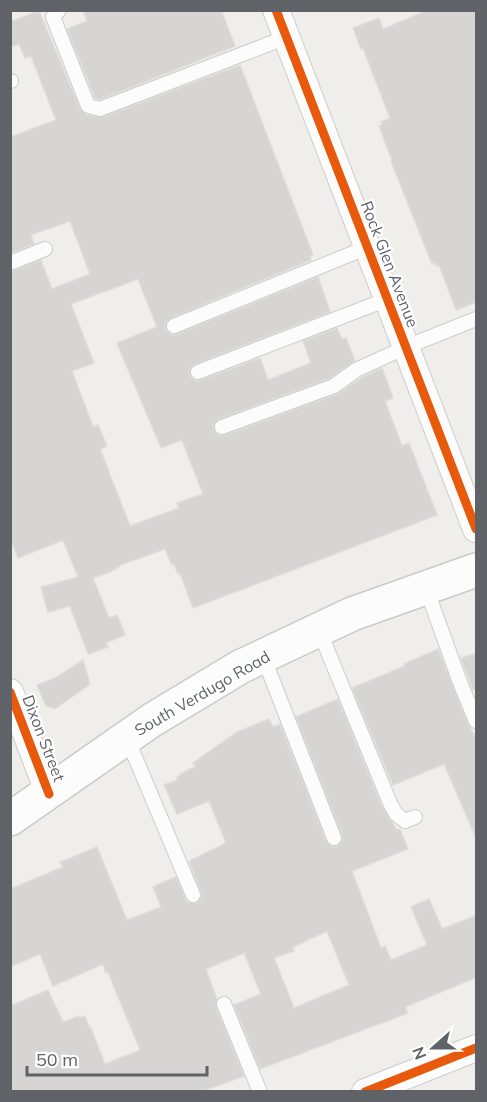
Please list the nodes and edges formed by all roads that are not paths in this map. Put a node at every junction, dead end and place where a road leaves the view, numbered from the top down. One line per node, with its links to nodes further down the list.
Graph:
1 (59, 10): 3 (lane)
2 (276, 10): 3 (street, Rock Glen Avenue)
3 (287, 37): 4 (street, Rock Glen Avenue)
4 (368, 247): 7 (street, Rock Glen Avenue); 9 (lane)
5 (45, 249): 6 (lane)
6 (10, 263)
7 (388, 299): 10 (street, Rock Glen Avenue); 11 (lane)
8 (477, 319): 10 (lane)
9 (174, 326)
10 (406, 347): 12 (lane); 13 (street, Rock Glen Avenue)
11 (198, 372)
12 (222, 427)
13 (477, 529)
14 (477, 570): 15 (main road, South Verdugo Road)
15 (426, 588): 16 (main road, South Verdugo Road); 19 (lane)
16 (319, 630): 17 (main road, South Verdugo Road); 22 (lane)
17 (263, 656): 20 (main road, South Verdugo Road); 24 (lane)
18 (10, 692): 21 (street, Dixon Street)
19 (477, 722)
20 (127, 738): 21 (main road, South Verdugo Road); 25 (lane)
21 (49, 794): 23 (main road, South Verdugo Road)
22 (416, 817)
23 (10, 819)
24 (334, 838)
25 (193, 895)
26 (224, 1004): 28 (lane)
27 (477, 1048): 29 (street)
28 (260, 1092)
29 (365, 1092)

